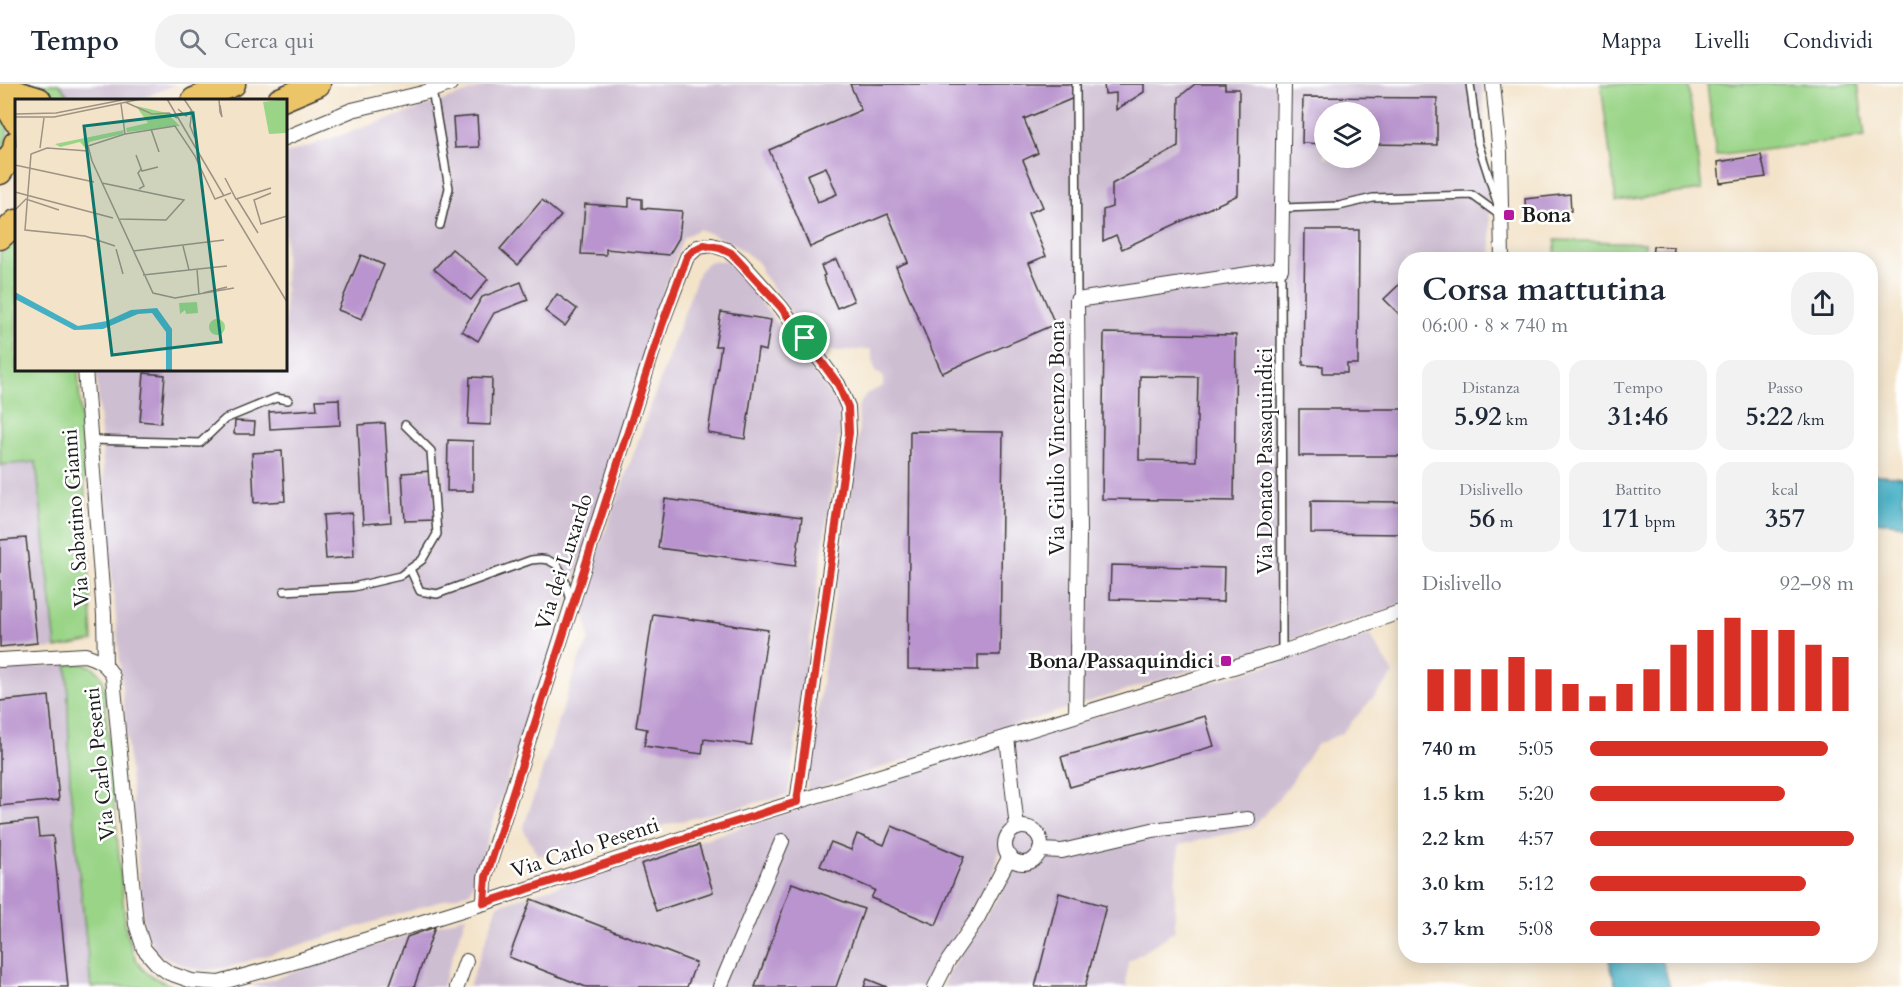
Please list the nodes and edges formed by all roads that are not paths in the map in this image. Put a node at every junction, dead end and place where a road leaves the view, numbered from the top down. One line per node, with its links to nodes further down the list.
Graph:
1 (233, 84): 10 (highway)
2 (318, 84): 13 (highway)
3 (450, 84): 9 (street)
4 (1076, 84): 29 (lane)
5 (1284, 84): 20 (street)
6 (1470, 84): 22 (lane)
7 (1493, 84): 22 (street)
8 (0, 88): 12 (highway)
9 (432, 90): 15 (street); 25 (lane)
10 (202, 97)
11 (0, 99): 14 (highway)
12 (36, 99)
13 (282, 99)
14 (15, 119)
15 (286, 138)
16 (15, 150): 17 (highway)
17 (0, 172)
18 (15, 177): 19 (highway)
19 (0, 184)
20 (1283, 208): 22 (lane); 28 (street)
21 (15, 213): 23 (highway)
22 (1501, 216): 27 (street)
23 (0, 220)
24 (15, 223): 26 (highway)
25 (440, 225)
26 (0, 237)
27 (1502, 252)
28 (1281, 269): 29 (street, Via Giulio Vincenzo Bona); 38 (lane, Via Donato Passaquindici)
29 (1077, 300): 41 (street, Via Giulio Vincenzo Bona)
30 (85, 370): 33 (street, Via Sabatino Gianni)
31 (288, 400): 33 (lane)
32 (405, 425): 34 (lane)
33 (91, 440): 40 (street, Via Sabatino Gianni)
34 (410, 569): 35 (lane); 36 (lane)
35 (284, 591)
36 (572, 606): 43 (street, Via dei Luxardo); 49 (street, Via dei Luxardo)
37 (1398, 613): 38 (street)
38 (1282, 652): 41 (street)
39 (0, 660): 40 (street, Via Carlo Pesenti)
40 (105, 664): 51 (street, Via Carlo Pesenti)
41 (1076, 715): 42 (street)
42 (1007, 737): 43 (street); 45 (street)
43 (797, 802): 49 (street, Via Carlo Pesenti)
44 (1248, 819): 47 (street)
45 (1017, 828): 47 (street); 48 (street)
46 (782, 842): 53 (street)
47 (1040, 850): 48 (street)
48 (1010, 856): 54 (street)
49 (484, 903): 51 (street, Via Carlo Pesenti)
50 (466, 961): 52 (street)
51 (205, 985)
52 (457, 987)
53 (720, 987)
54 (935, 987)

